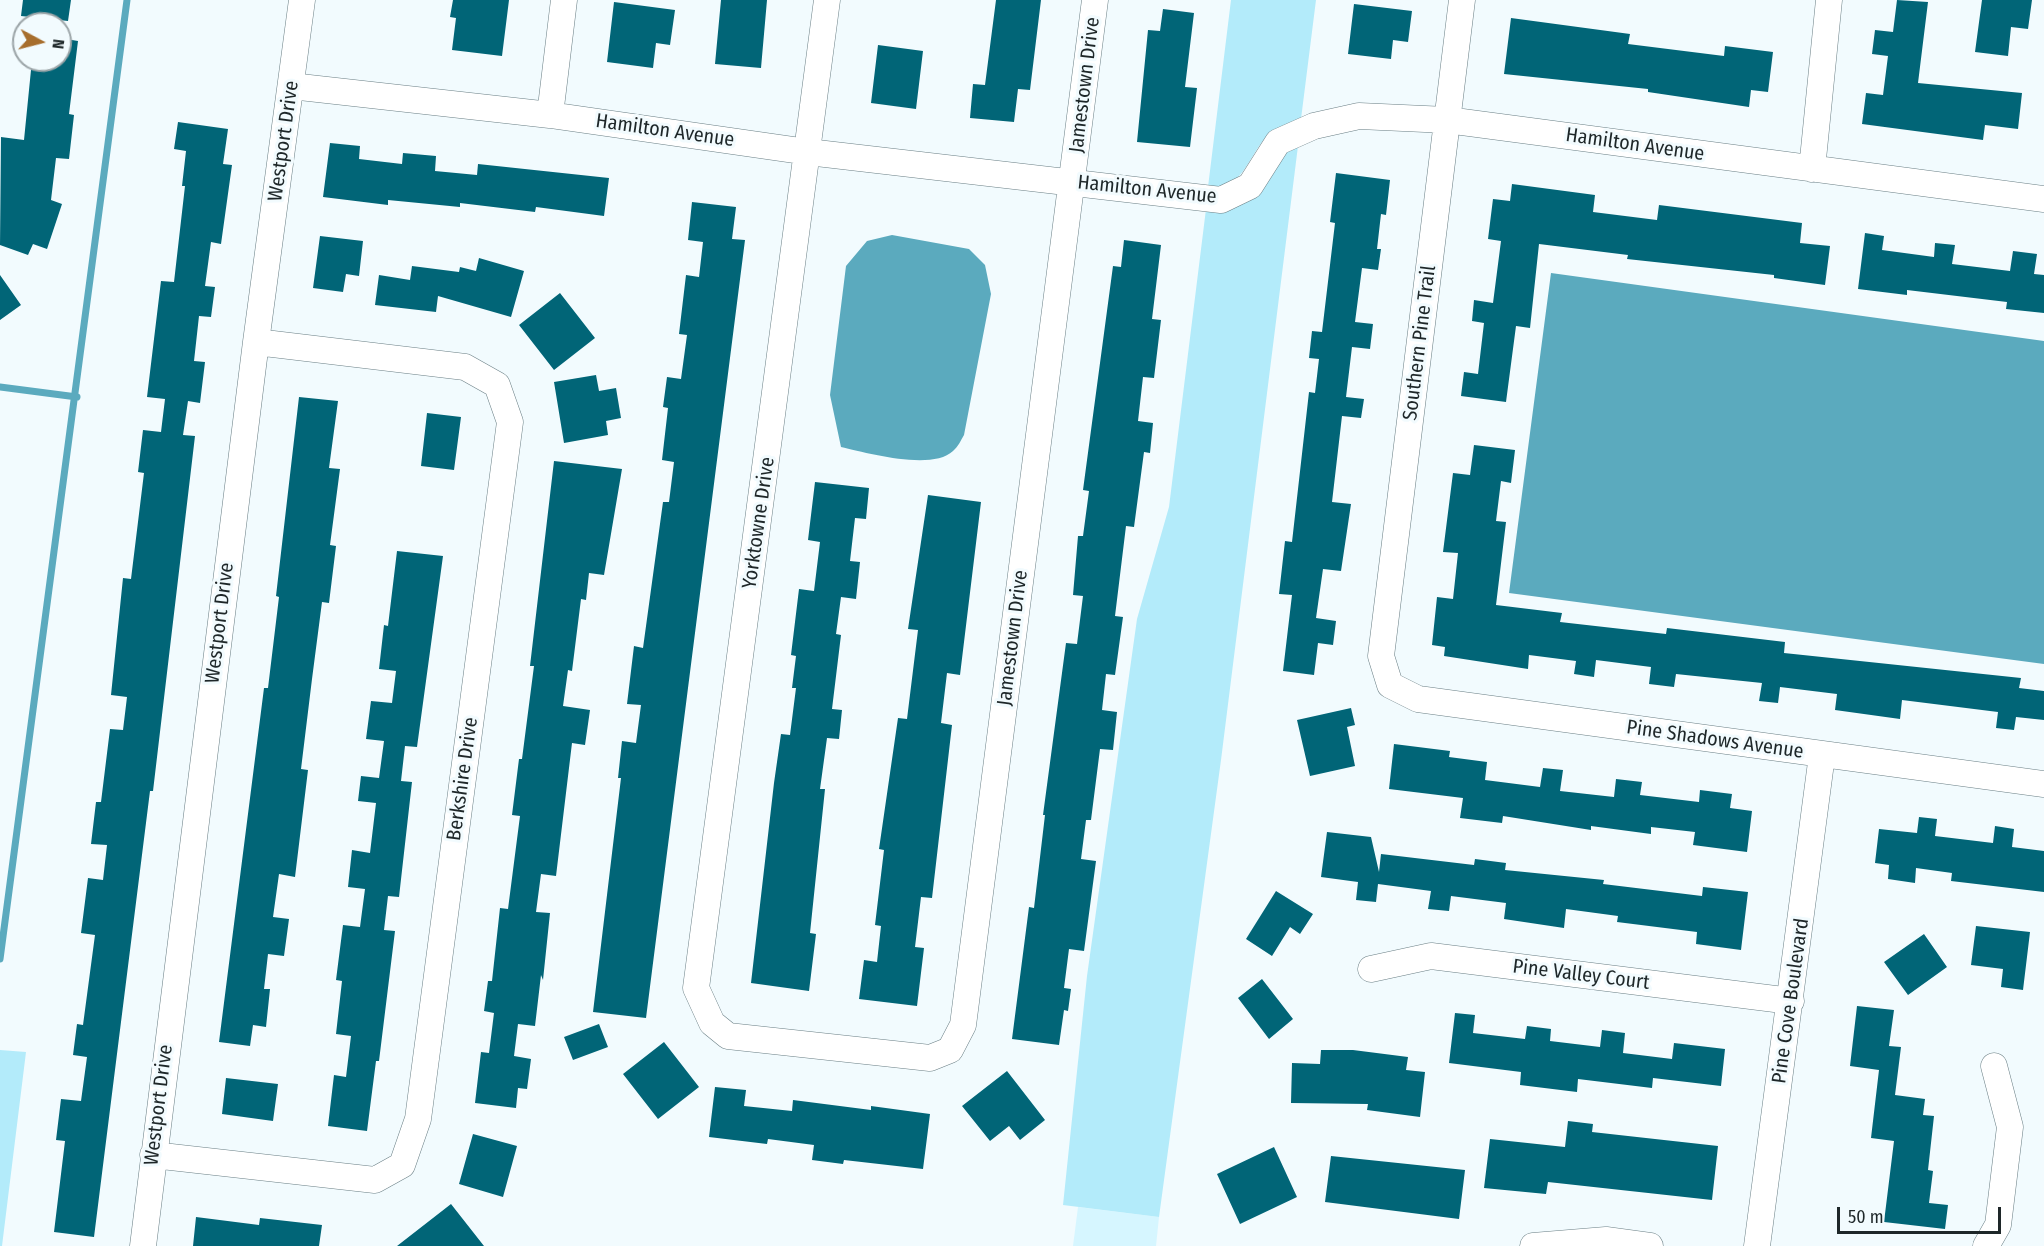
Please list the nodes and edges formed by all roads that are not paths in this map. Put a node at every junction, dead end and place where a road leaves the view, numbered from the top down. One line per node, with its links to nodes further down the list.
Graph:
1 (302, 0): 7 (street, Westport Drive)
2 (564, 0): 8 (street)
3 (827, 0): 10 (street, Yorktowne Drive)
4 (1095, 0): 12 (street, Jamestown Drive)
5 (1462, 0): 9 (street, Southern Pine Trail)
6 (1829, 0): 11 (street)
7 (291, 86): 8 (street, Hamilton Avenue); 14 (street, Westport Drive)
8 (550, 115): 10 (street, Hamilton Avenue)
9 (1448, 120): 11 (street, Hamilton Avenue); 12 (street, Hamilton Avenue); 15 (street, Southern Pine Trail)
10 (808, 152): 12 (street, Hamilton Avenue); 20 (street, Yorktowne Drive)
11 (1812, 169): 13 (street, Hamilton Avenue)
12 (1072, 182): 20 (street, Jamestown Drive)
13 (2044, 199)
14 (256, 342): 22 (street, Westport Drive); 22 (street, Berkshire Drive)
15 (1390, 685): 16 (street, Pine Shadows Avenue)
16 (1822, 755): 17 (street, Pine Shadows Avenue); 19 (street, Pine Cove Boulevard)
17 (2044, 784)
18 (1371, 969): 19 (street, Pine Valley Court)
19 (1791, 1001): 26 (street, Pine Cove Boulevard)
20 (728, 1036)
21 (1994, 1066): 27 (street)
22 (153, 1155): 23 (street, Westport Drive)
23 (143, 1246)
24 (1533, 1246): 25 (street)
25 (1650, 1246)
26 (1757, 1246)
27 (1986, 1246)

